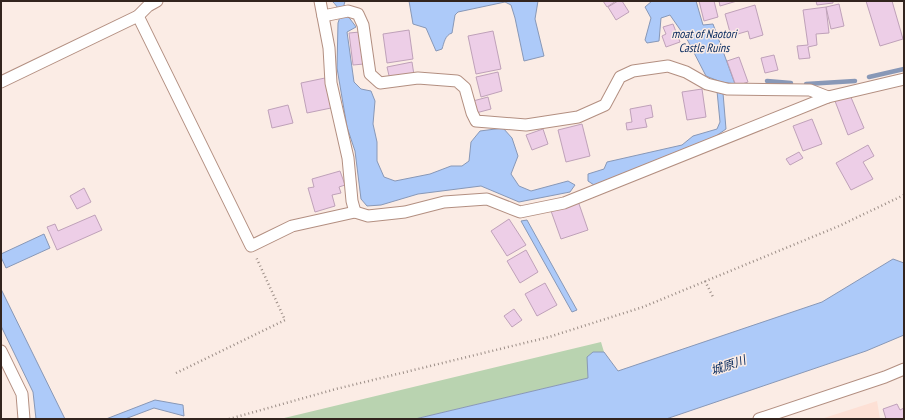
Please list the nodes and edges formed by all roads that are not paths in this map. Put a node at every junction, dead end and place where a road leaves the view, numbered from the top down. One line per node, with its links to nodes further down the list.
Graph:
1 (320, 1): 3 (street)
2 (150, 3): 4 (street)
3 (329, 15): 7 (street); 8 (street)
4 (138, 16): 6 (street); 8 (street)
5 (904, 79): 7 (street)
6 (1, 82)
7 (828, 97): 8 (street)
8 (355, 212)
9 (1, 351): 11 (street)
10 (904, 369): 12 (street)
11 (24, 419)
12 (759, 419)

